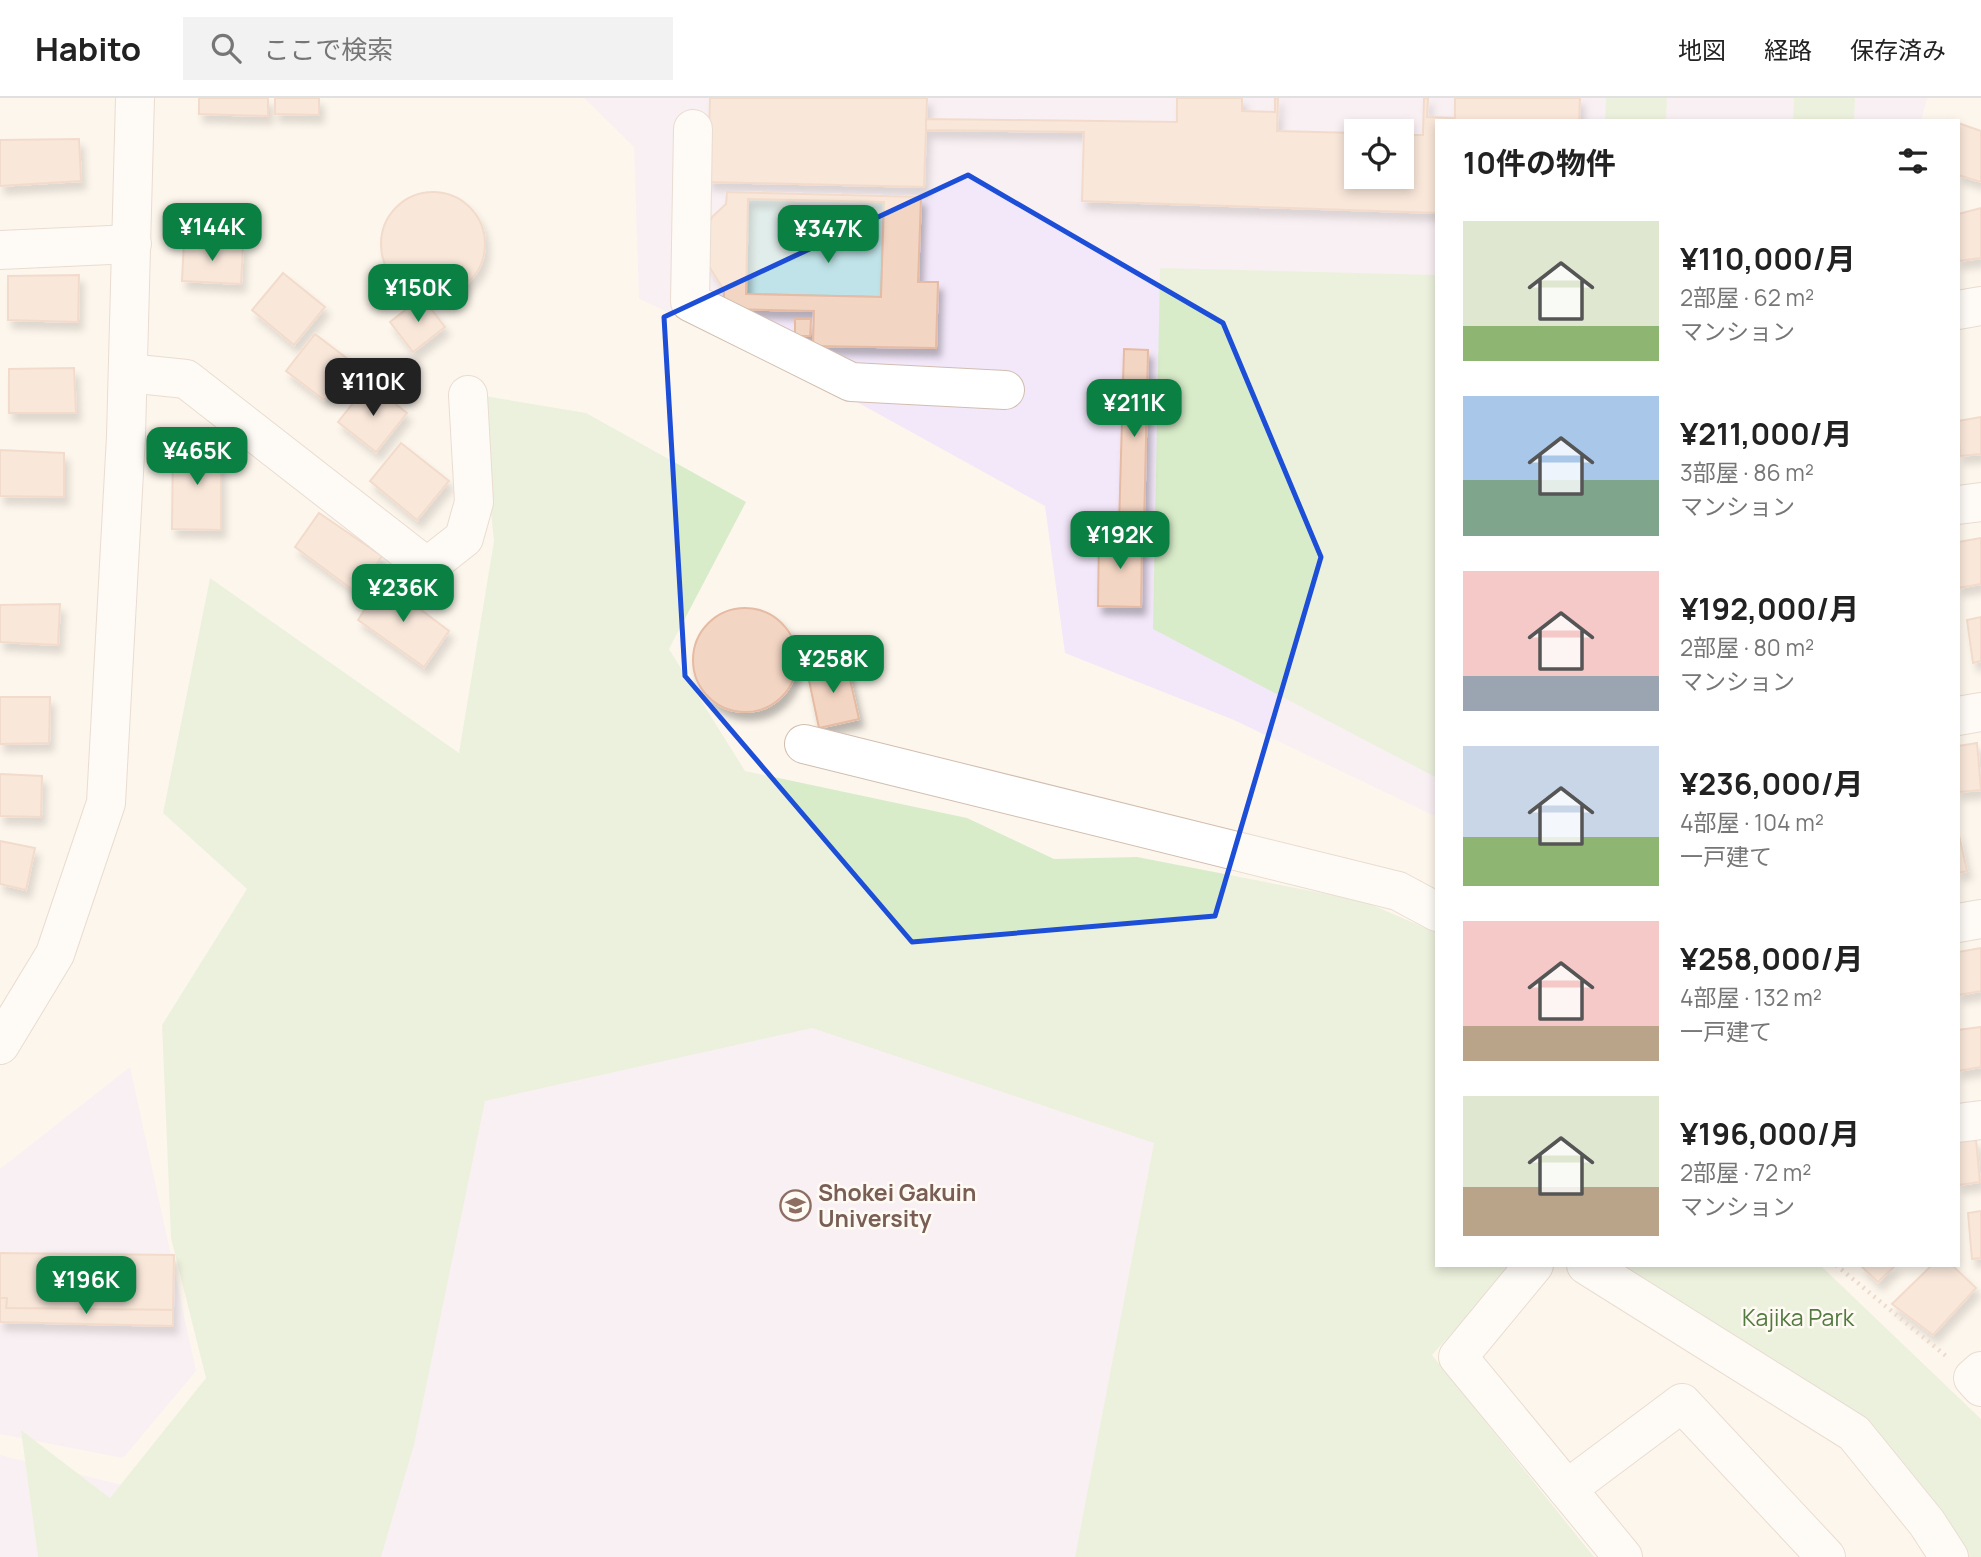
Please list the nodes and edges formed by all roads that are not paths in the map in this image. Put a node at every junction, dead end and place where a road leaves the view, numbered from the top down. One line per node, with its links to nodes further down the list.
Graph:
1 (135, 98): 3 (street)
2 (692, 129): 8 (street)
3 (132, 244): 4 (street); 7 (street)
4 (0, 250)
5 (1981, 306): 6 (street)
6 (1960, 310)
7 (128, 373): 9 (street); 18 (street)
8 (1005, 390)
9 (468, 395)
10 (1981, 502): 11 (street)
11 (1960, 505)
12 (1981, 712): 13 (street)
13 (1960, 716)
14 (804, 744): 15 (street)
15 (1435, 911)
16 (1981, 919): 17 (street)
17 (1960, 923)
18 (0, 1045)
19 (1981, 1120): 20 (street)
20 (1960, 1124)
21 (1532, 1267): 23 (street)
22 (1589, 1267): 26 (street)
23 (1567, 1489): 24 (street); 25 (street)
24 (1623, 1557)
25 (1826, 1557)
26 (1949, 1557)

